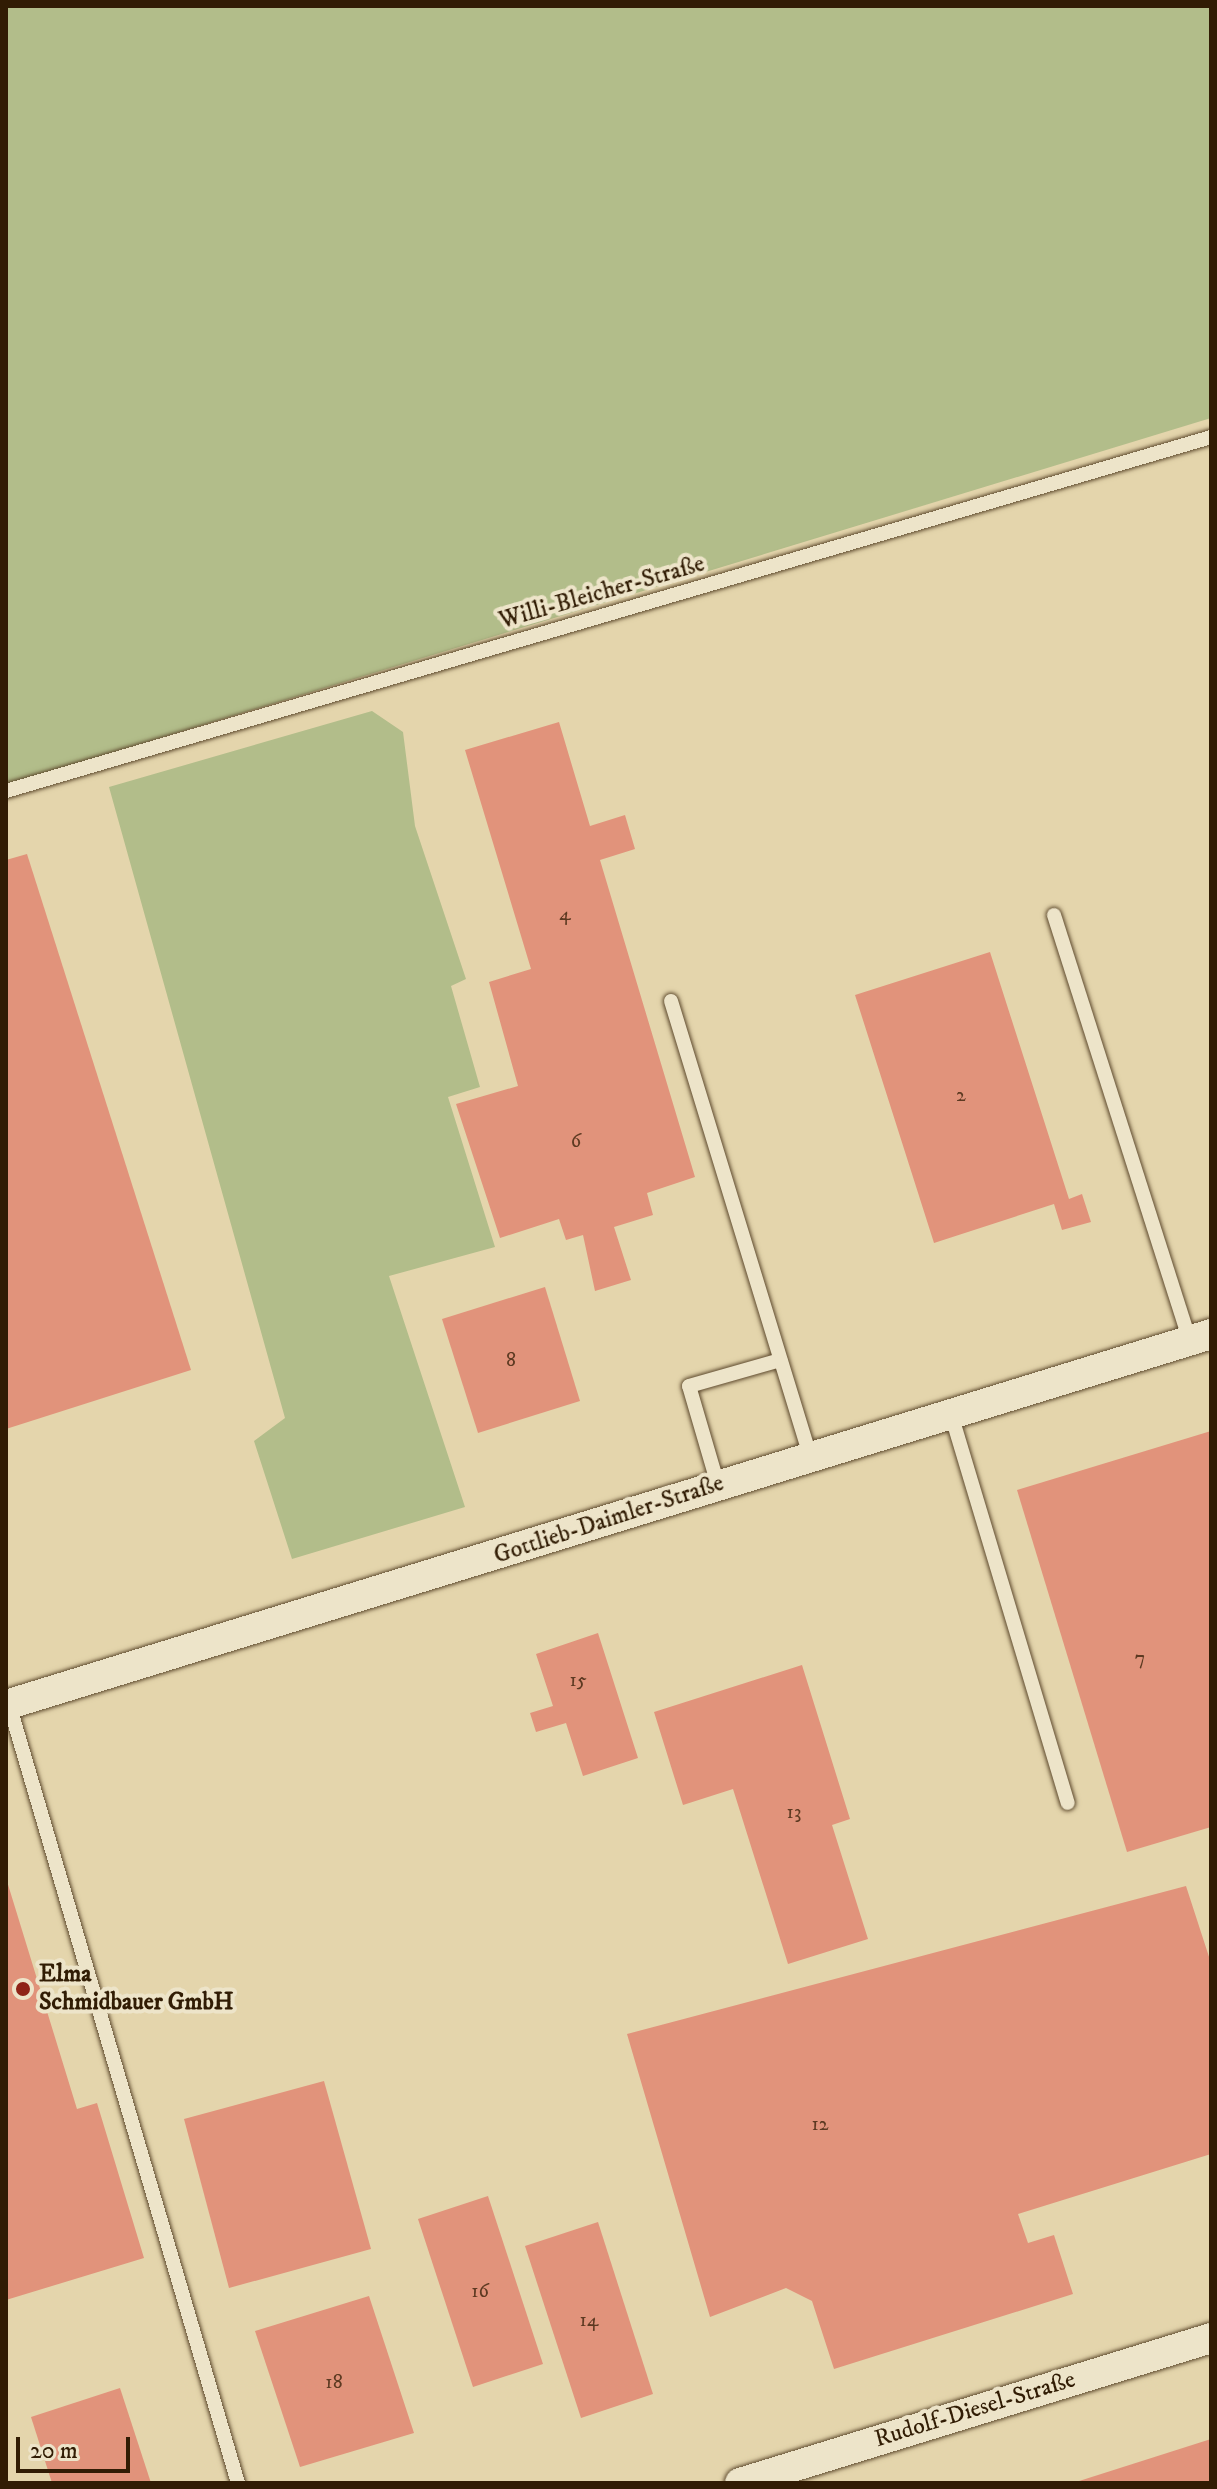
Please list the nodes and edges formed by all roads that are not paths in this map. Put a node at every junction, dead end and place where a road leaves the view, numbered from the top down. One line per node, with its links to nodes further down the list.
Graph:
1 (1211, 437): 2 (lane, Willi-Bleicher-Straße)
2 (6, 791)
3 (1054, 915): 5 (lane)
4 (671, 1001): 6 (lane)
5 (1200, 1337): 7 (street, Gottlieb-Daimler-Straße)
6 (780, 1360): 8 (lane); 9 (lane)
7 (951, 1414): 8 (street, Gottlieb-Daimler-Straße); 11 (lane)
8 (810, 1457): 9 (street, Gottlieb-Daimler-Straße)
9 (718, 1485): 10 (street, Gottlieb-Daimler-Straße)
10 (7, 1704): 13 (lane)
11 (1068, 1803)
12 (1211, 2338): 14 (street, Rudolf-Diesel-Straße)
13 (238, 2483)
14 (740, 2483)

